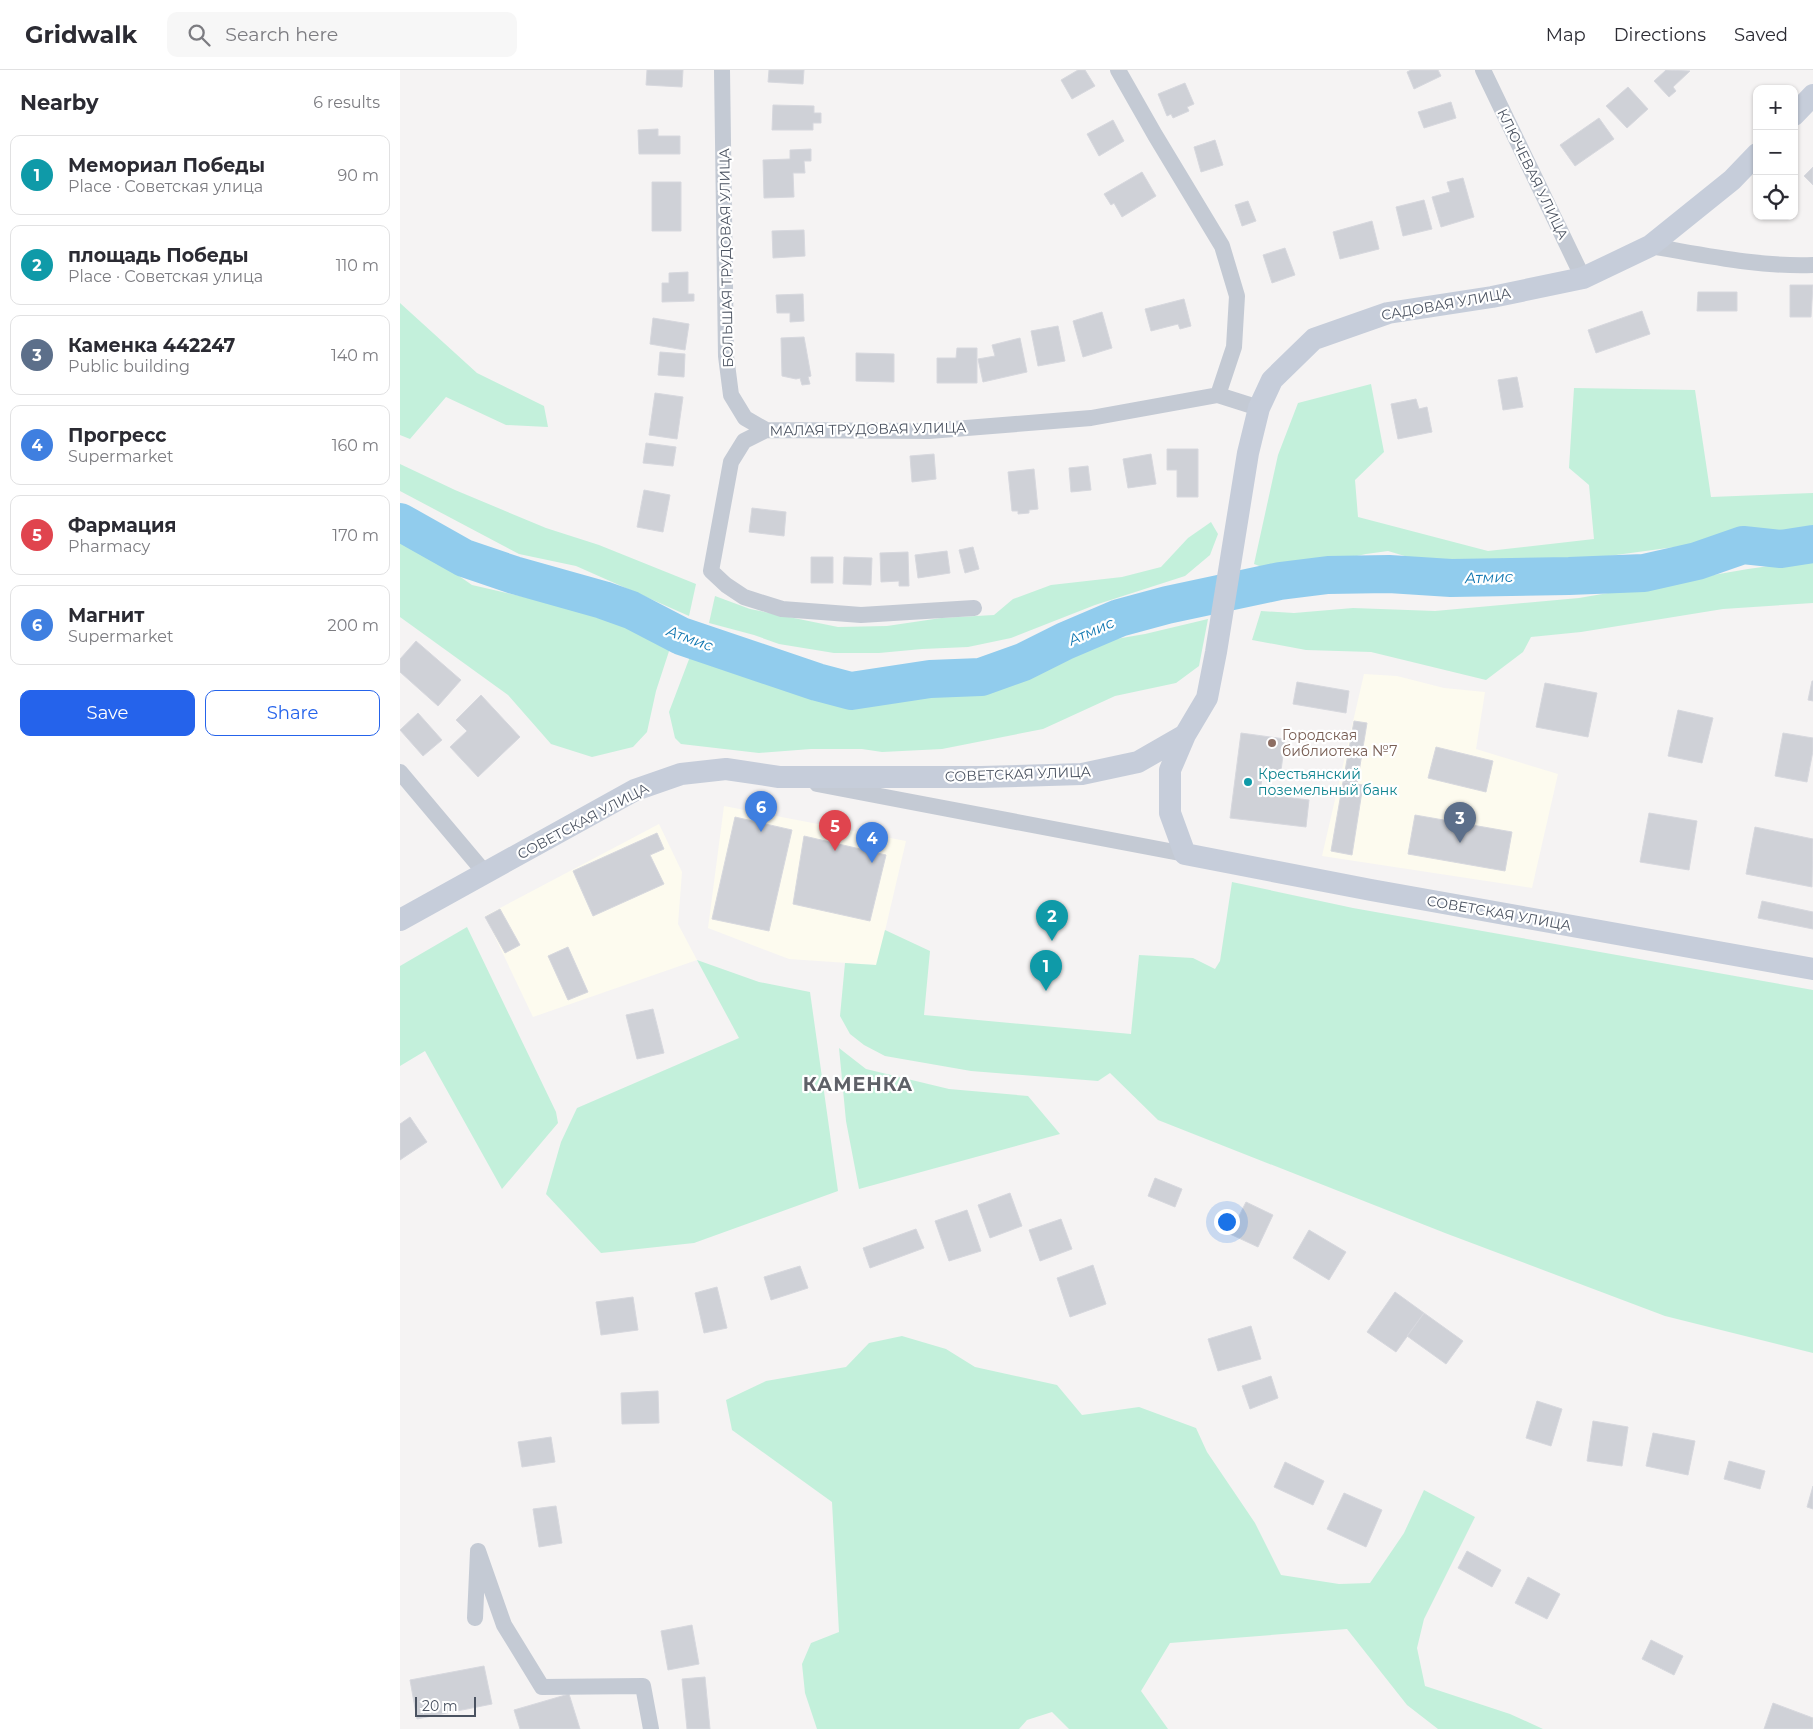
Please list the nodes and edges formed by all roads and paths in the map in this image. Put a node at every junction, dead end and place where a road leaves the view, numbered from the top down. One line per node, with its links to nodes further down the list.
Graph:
1 (722, 70): 12 (street, БОЛЬШАЯ ТРУДОВАЯ УЛИЦА)
2 (1118, 70): 10 (street)
3 (1483, 70): 9 (street, КЛЮЧЕВАЯ УЛИЦА)
4 (1813, 95): 5 (main road)
5 (1798, 110)
6 (1753, 158): 7 (main road, САДОВАЯ УЛИЦА)
7 (1650, 246): 8 (street); 9 (main road, САДОВАЯ УЛИЦА)
8 (1813, 265)
9 (1583, 278): 11 (main road, САДОВАЯ УЛИЦА)
10 (1218, 395): 11 (street); 12 (street, МАЛАЯ ТРУДОВАЯ УЛИЦА)
11 (1259, 408): 14 (main road, САДОВАЯ УЛИЦА)
12 (766, 430): 13 (street, МАЛАЯ ТРУДОВАЯ УЛИЦА)
13 (974, 608)
14 (1185, 735): 16 (main road, СОВЕТСКАЯ УЛИЦА); 17 (main road)
15 (400, 772): 18 (street)
16 (779, 777): 17 (street, СОВЕТСКАЯ УЛИЦА); 18 (main road, СОВЕТСКАЯ УЛИЦА)
17 (1185, 854): 20 (main road, СОВЕТСКАЯ УЛИЦА)
18 (485, 873): 19 (main road, СОВЕТСКАЯ УЛИЦА)
19 (400, 920)
20 (1813, 969)
21 (475, 1618): 22 (street)
22 (651, 1729)

